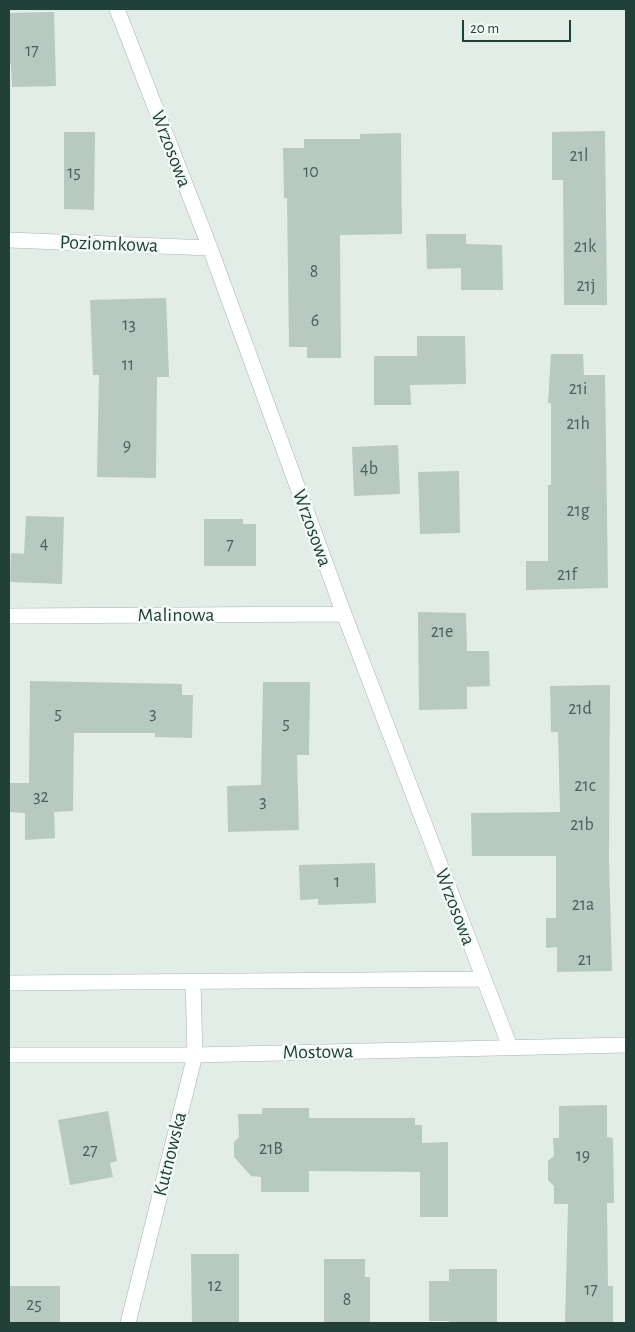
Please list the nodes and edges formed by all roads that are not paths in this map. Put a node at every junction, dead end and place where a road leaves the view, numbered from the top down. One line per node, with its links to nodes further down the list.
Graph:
1 (117, 9): 3 (street, Wrzosowa)
2 (9, 240): 3 (street, Poziomkowa)
3 (210, 248): 4 (street, Wrzosowa)
4 (344, 614): 5 (street, Malinowa); 6 (street, Wrzosowa)
5 (9, 616)
6 (482, 979): 8 (street); 10 (street, Wrzosowa)
7 (9, 982): 8 (street)
8 (193, 982): 11 (street, Kutnowska)
9 (626, 1045): 10 (street, Mostowa)
10 (510, 1047): 11 (street, Mostowa)
11 (195, 1054): 12 (street, Mostowa); 13 (street, Kutnowska)
12 (9, 1055)
13 (128, 1323)

